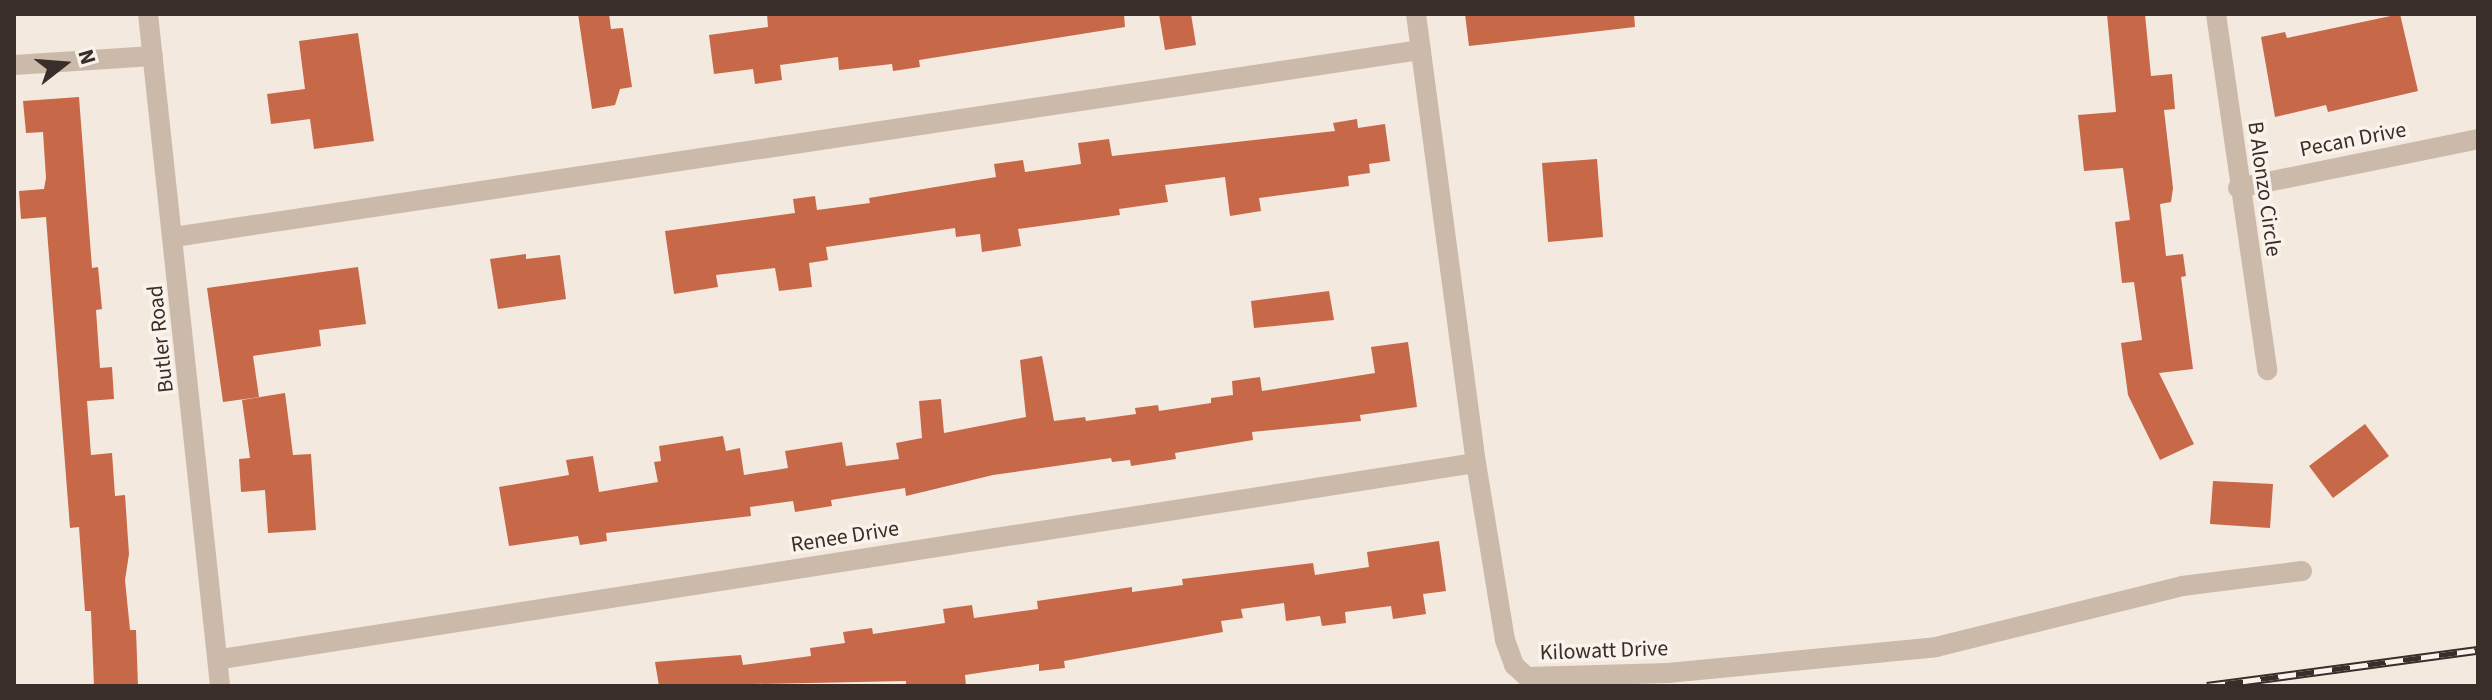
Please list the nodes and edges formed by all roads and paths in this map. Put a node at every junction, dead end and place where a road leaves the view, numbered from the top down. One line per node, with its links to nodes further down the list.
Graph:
1 (148, 14): 5 (street, Butler Road)
2 (1416, 14): 4 (street, Kilowatt Drive)
3 (2216, 14): 8 (street, B Alonzo Circle)
4 (1421, 50): 9 (street); 11 (street, Kilowatt Drive)
5 (153, 56): 6 (street); 9 (street, Butler Road)
6 (14, 65)
7 (2478, 139): 8 (street, Pecan Drive)
8 (2238, 188): 10 (street, B Alonzo Circle)
9 (174, 237): 13 (street, Butler Road)
10 (2267, 370)
11 (1476, 463): 12 (street, Kilowatt Drive); 13 (street, Renee Drive)
12 (2302, 571)
13 (221, 659): 14 (street, Butler Road)
14 (220, 686)

